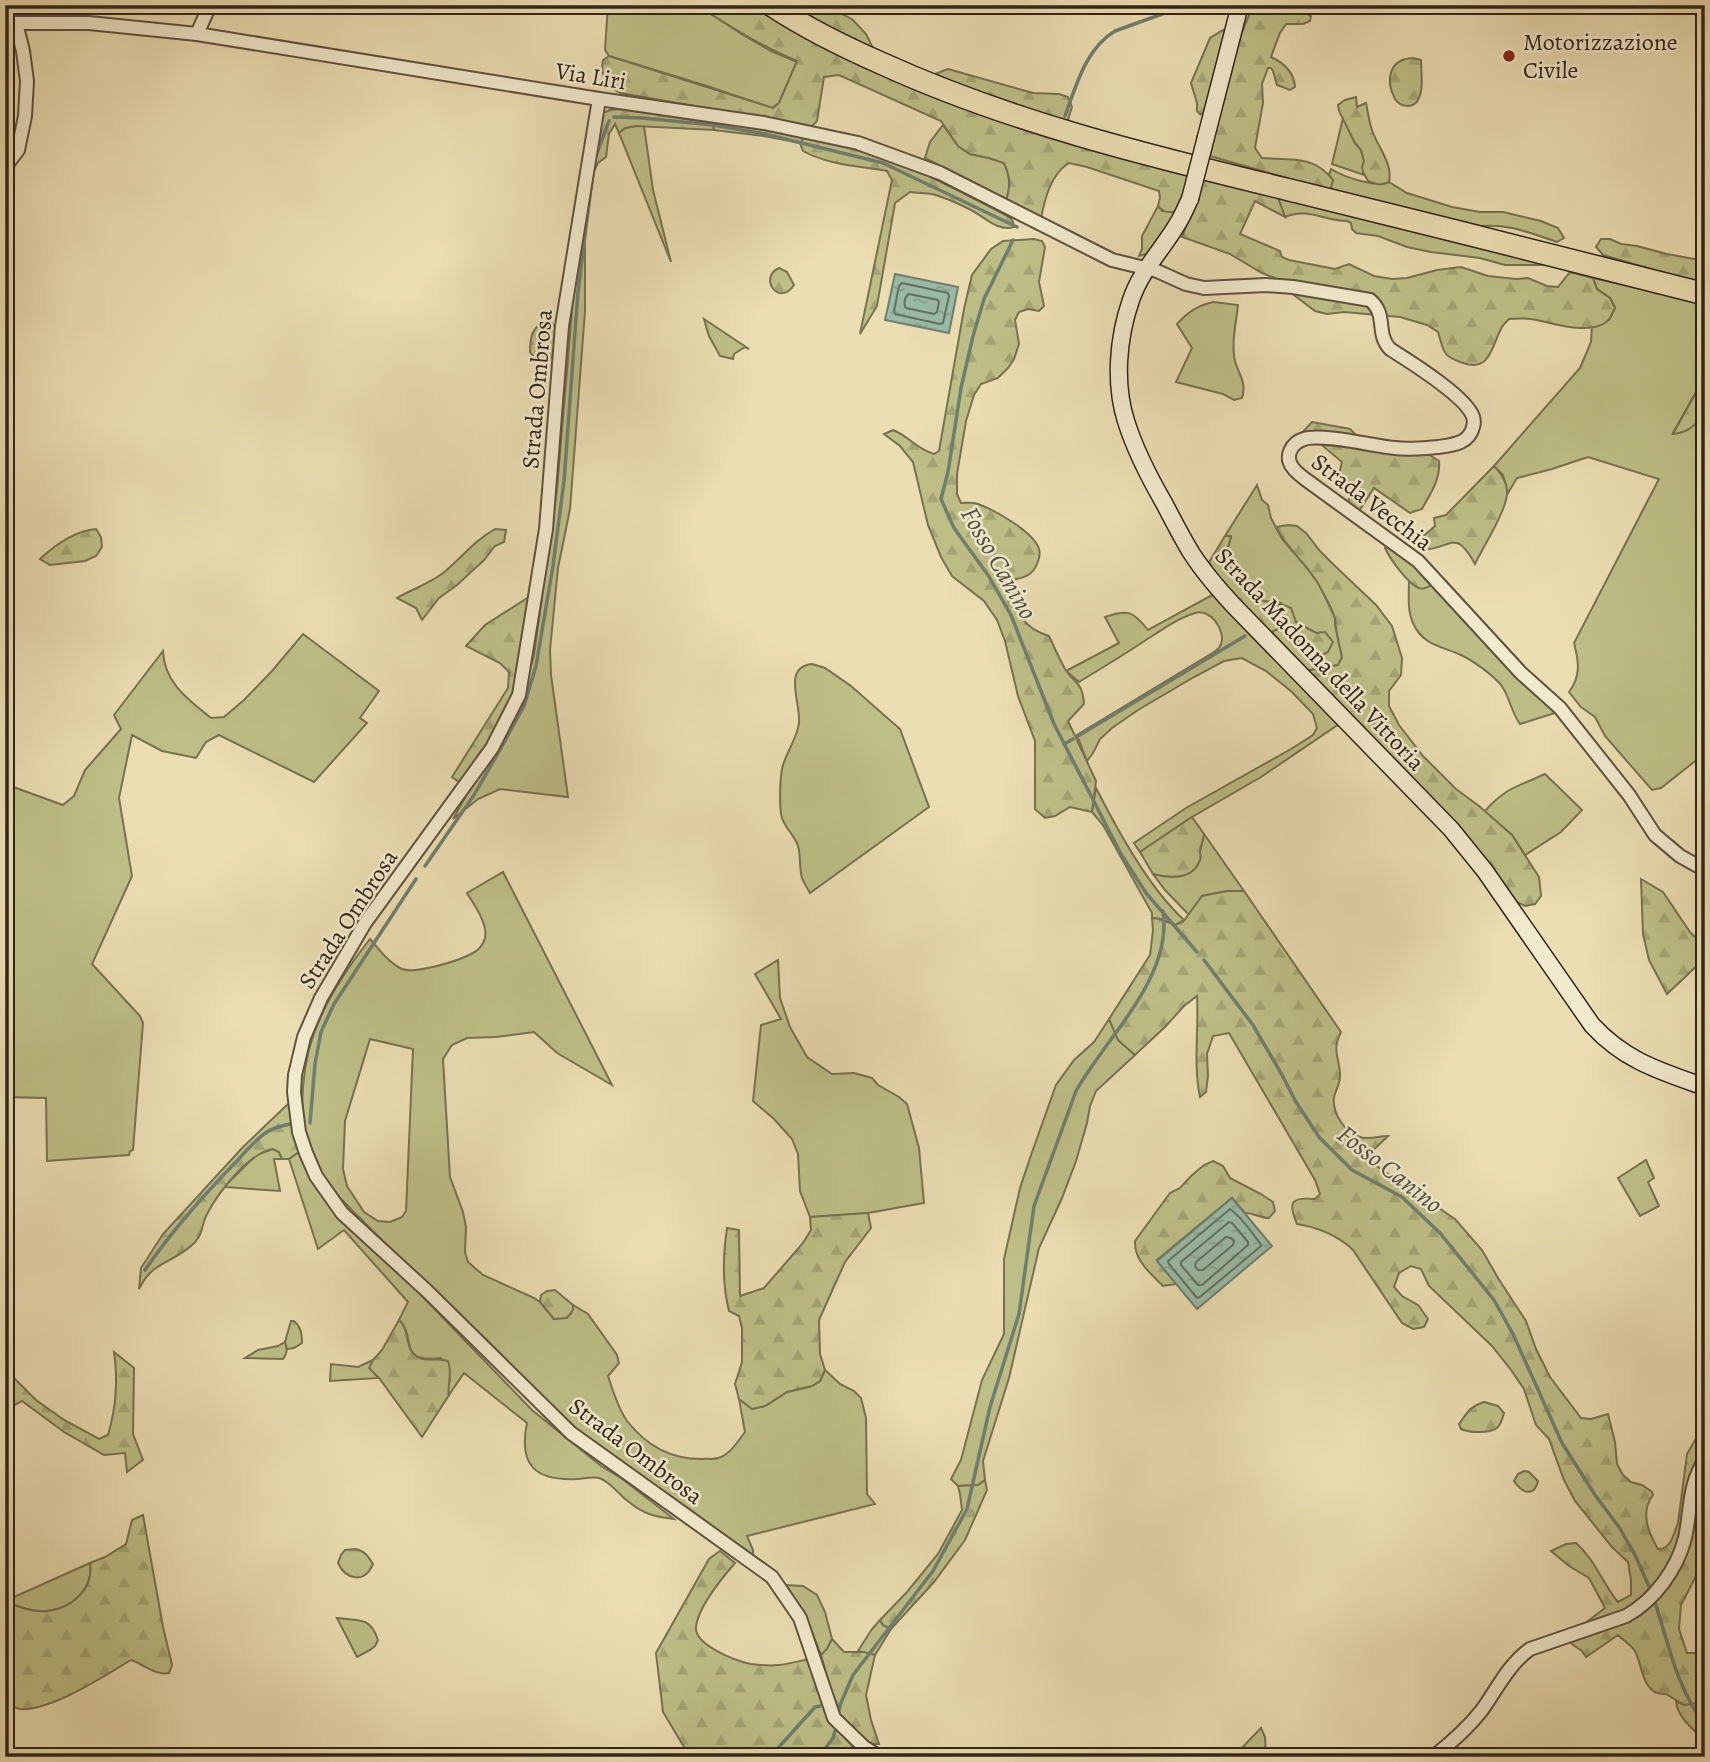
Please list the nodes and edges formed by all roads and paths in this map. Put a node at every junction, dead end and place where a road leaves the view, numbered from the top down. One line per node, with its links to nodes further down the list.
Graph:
1 (210, 5): 5 (street)
2 (771, 5): 9 (highway)
3 (1240, 5): 8 (street, Strada Madonna della Vittoria, bridge)
4 (10, 23): 5 (street, Via Liri); 7 (street)
5 (197, 34): 6 (street, Via Liri)
6 (599, 99): 8 (street, Via Liri); 13 (street, Strada Ombrosa)
7 (5, 167)
8 (1144, 269): 10 (street, Strada Vecchia); 11 (street, Strada Madonna della Vittoria)
9 (1705, 294)
10 (1705, 870)
11 (1705, 1087)
12 (1705, 1458): 14 (street)
13 (880, 1757)
14 (1433, 1757)

